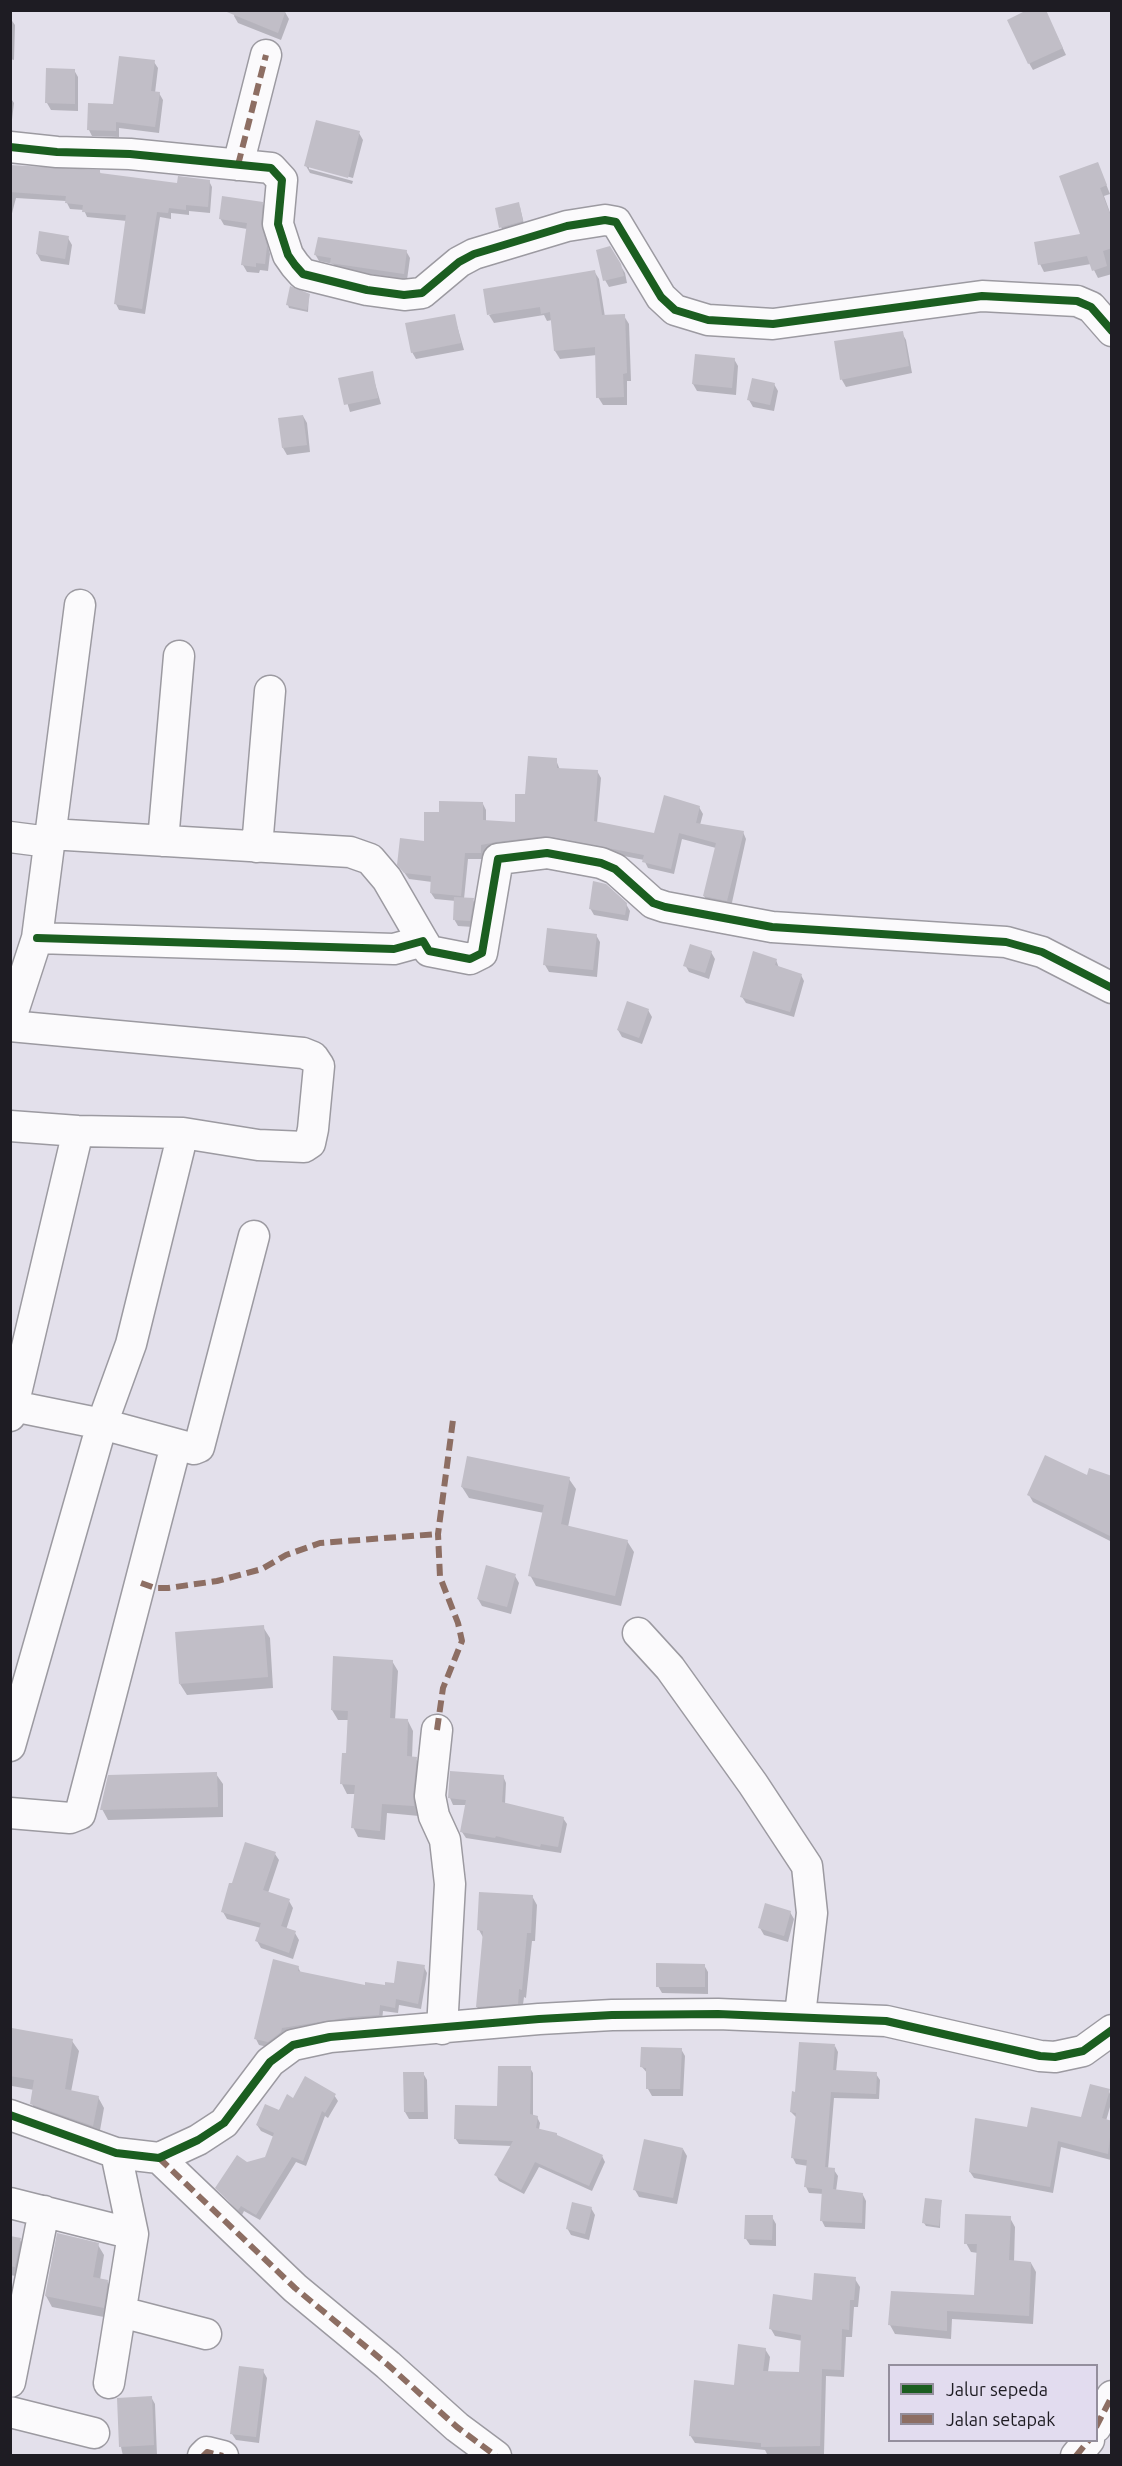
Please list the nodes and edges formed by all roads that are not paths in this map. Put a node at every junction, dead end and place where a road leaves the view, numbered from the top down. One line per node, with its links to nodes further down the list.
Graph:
1 (266, 55): 3 (street)
2 (10, 147): 3 (street)
3 (238, 165): 4 (street)
4 (1112, 332)
5 (80, 605): 9 (street)
6 (179, 656): 10 (street)
7 (270, 691): 11 (street)
8 (10, 837): 9 (street)
9 (50, 838): 10 (street); 12 (street)
10 (163, 841): 11 (street)
11 (257, 847): 13 (street)
12 (37, 938): 13 (street); 15 (street)
13 (423, 941): 14 (street)
14 (1112, 988)
15 (10, 1021)
16 (10, 1026): 19 (street)
17 (10, 1126): 18 (street)
18 (78, 1131): 19 (street); 21 (street)
19 (183, 1133): 22 (street)
20 (254, 1236): 23 (street)
21 (11, 1409): 22 (street)
22 (102, 1425): 23 (street); 26 (street)
23 (177, 1445): 27 (street)
24 (639, 1633): 28 (street)
25 (437, 1730): 29 (street)
26 (10, 1746)
27 (10, 1813)
28 (800, 2015): 29 (street); 30 (street)
29 (442, 2029): 33 (street)
30 (1112, 2030)
31 (10, 2115): 32 (street)
32 (116, 2152): 33 (street); 36 (street)
33 (159, 2158): 48 (street)
34 (10, 2203): 35 (street)
35 (44, 2211): 36 (street); 39 (street)
36 (133, 2234): 37 (street)
37 (121, 2312): 38 (street); 40 (street)
38 (206, 2334)
39 (12, 2364)
40 (109, 2383)
41 (1112, 2396): 43 (street)
42 (10, 2412): 44 (street)
43 (1098, 2423)
44 (94, 2433)
45 (1087, 2442): 49 (street)
46 (203, 2456): 47 (street)
47 (223, 2456)
48 (496, 2456)
49 (1076, 2456)

